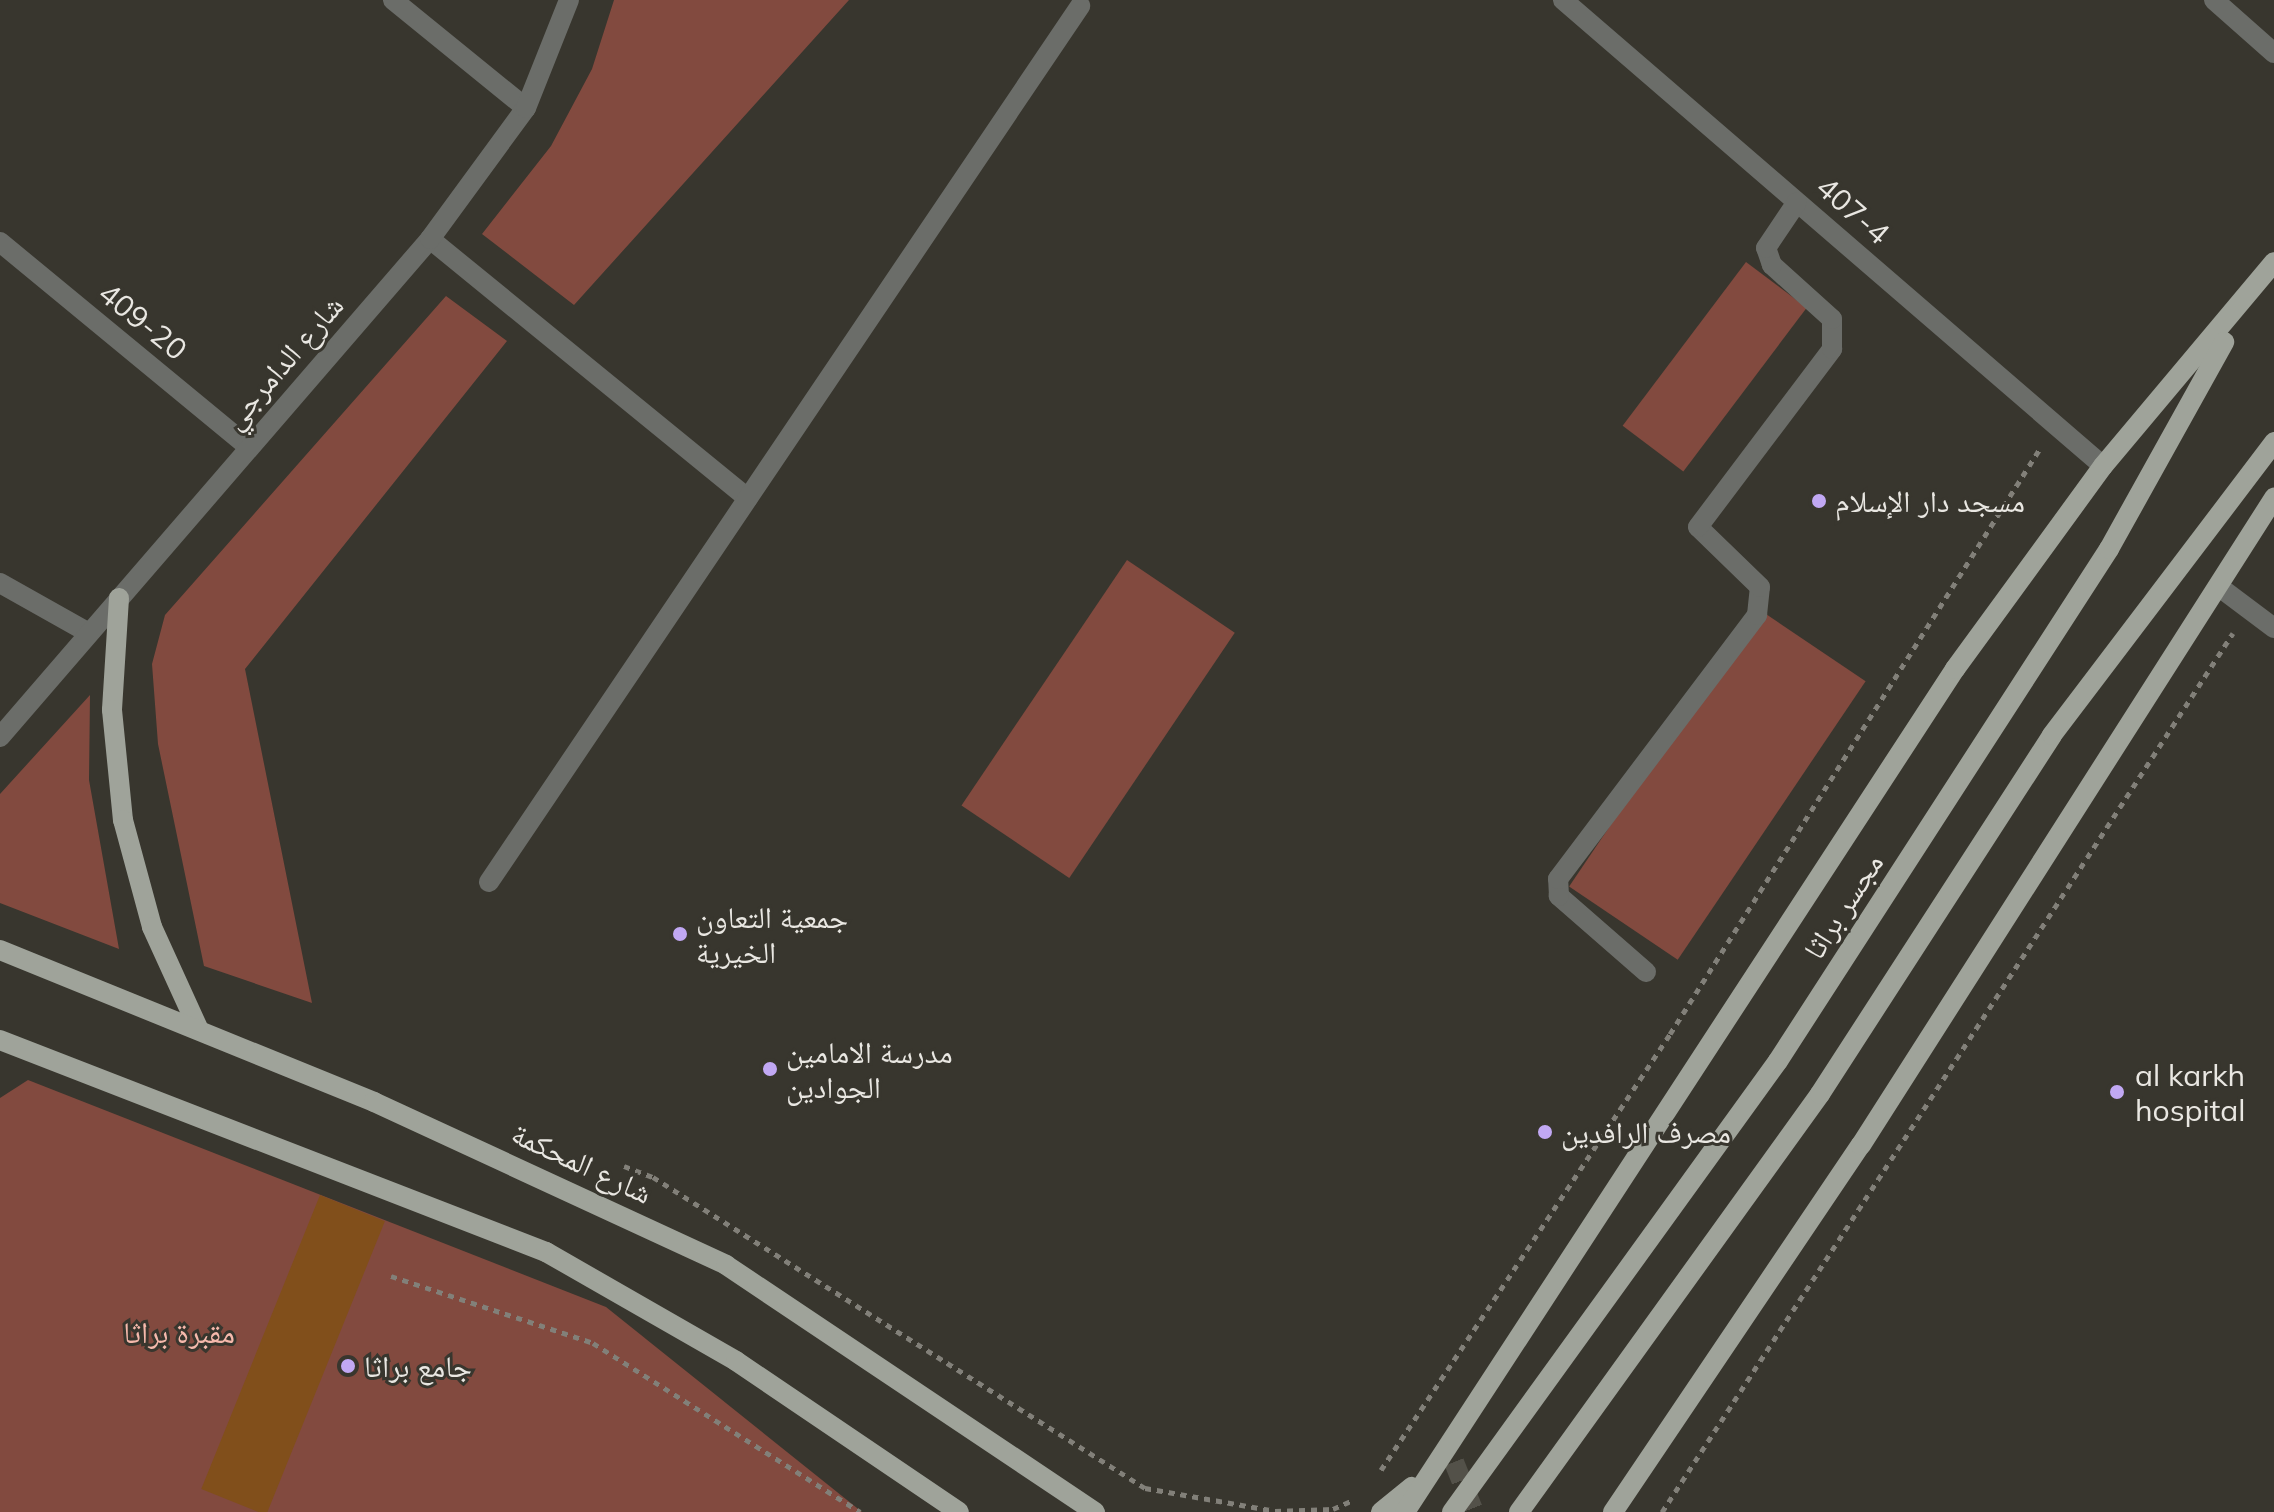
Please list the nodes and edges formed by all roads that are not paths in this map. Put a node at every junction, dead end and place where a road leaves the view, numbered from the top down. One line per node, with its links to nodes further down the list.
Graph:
1 (393, 0): 7 (street)
2 (569, 0): 7 (street, شارع الدامرجي)
3 (1563, 0): 8 (street, 407-4)
4 (2214, 0): 6 (street)
5 (1080, 6): 16 (street)
6 (2274, 53)
7 (526, 108): 9 (street, شارع الدامرجي)
8 (1797, 202): 15 (street, 407-4); 26 (street)
9 (430, 239): 14 (street, شارع الدامرجي); 16 (street)
10 (0, 242): 14 (street, 409-20)
11 (2274, 262): 12 (main road)
12 (2243, 307): 15 (main road); 38 (main road, مجسر براثا)
13 (2274, 442): 39 (main road)
14 (249, 447): 20 (street, شارع الدامرجي)
15 (2103, 466): 29 (main road)
16 (748, 498): 24 (street)
17 (2274, 498): 19 (main road)
18 (0, 583): 22 (street)
19 (2222, 589): 21 (street); 33 (main road)
20 (119, 598): 22 (street, شارع الدامرجي); 27 (main road)
21 (2274, 628)
22 (89, 633): 23 (street, شارع الدامرجي)
23 (0, 737)
24 (489, 882)
25 (0, 950): 27 (main road, شارع المحكمة)
26 (1646, 972)
27 (198, 1028): 32 (main road, شارع المحكمة)
28 (0, 1040): 34 (main road)
29 (1474, 1399): 30 (main road); 31 (main road)
30 (1454, 1462)
31 (1431, 1467): 36 (main road); 37 (main road)
32 (1088, 1507): 35 (main road, شارع المحكمة)
33 (1613, 1507)
34 (959, 1512)
35 (1107, 1512)
36 (1381, 1512)
37 (1405, 1512)
38 (1452, 1512)
39 (1519, 1512)

